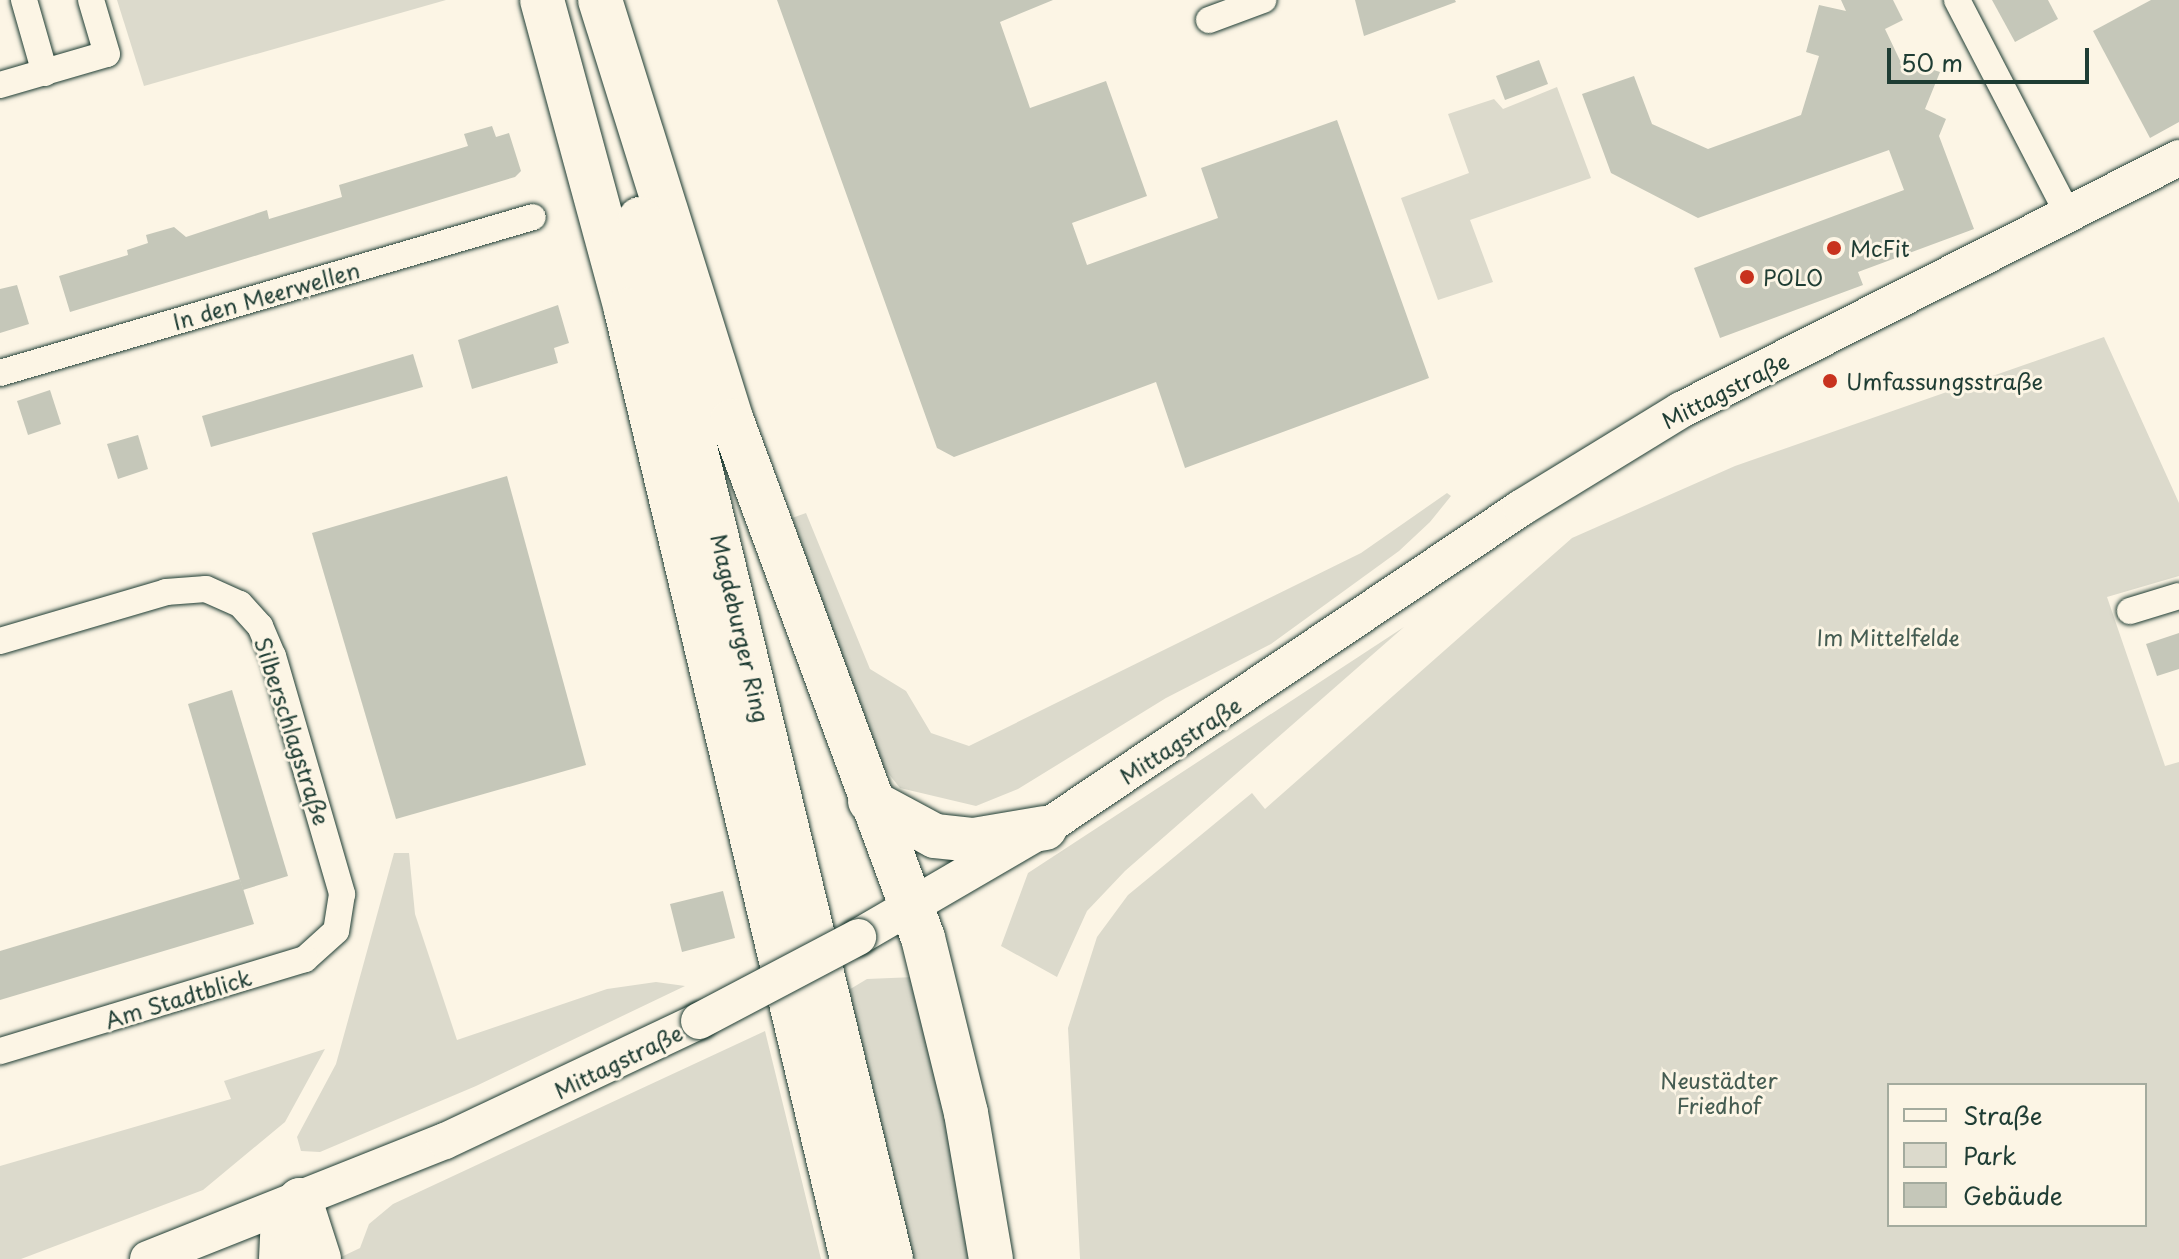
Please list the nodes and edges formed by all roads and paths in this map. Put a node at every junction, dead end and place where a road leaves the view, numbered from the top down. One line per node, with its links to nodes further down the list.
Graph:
1 (24, 0): 9 (street)
2 (91, 0): 9 (street)
3 (542, 0): 23 (highway, Magdeburger Ring)
4 (579, 0): 30 (highway, Magdeburger Ring)
5 (600, 0): 18 (highway)
6 (1263, 0): 8 (street)
7 (1957, 0): 12 (street)
8 (1209, 20)
9 (45, 73): 10 (street)
10 (0, 85)
11 (2179, 158): 12 (street, Mittagstraße)
12 (2068, 214): 19 (street, Mittagstraße)
13 (533, 217): 14 (street, In den Meerwellen)
14 (0, 373)
15 (2179, 596): 16 (street)
16 (2130, 611)
17 (0, 641): 21 (street, Silberschlagstraße)
18 (870, 801): 19 (highway); 20 (highway)
19 (1045, 828): 20 (street, Mittagstraße)
20 (911, 907): 24 (street, Mittagstraße, bridge); 31 (highway)
21 (340, 921): 22 (street, Am Stadtblick)
22 (0, 1051)
23 (825, 1150): 28 (highway); 29 (highway, Magdeburger Ring)
24 (300, 1200): 25 (street, Mittagstraße); 26 (highway); 27 (highway)
25 (148, 1259)
26 (281, 1259)
27 (319, 1259)
28 (832, 1259)
29 (852, 1259)
30 (891, 1259)
31 (991, 1259)

